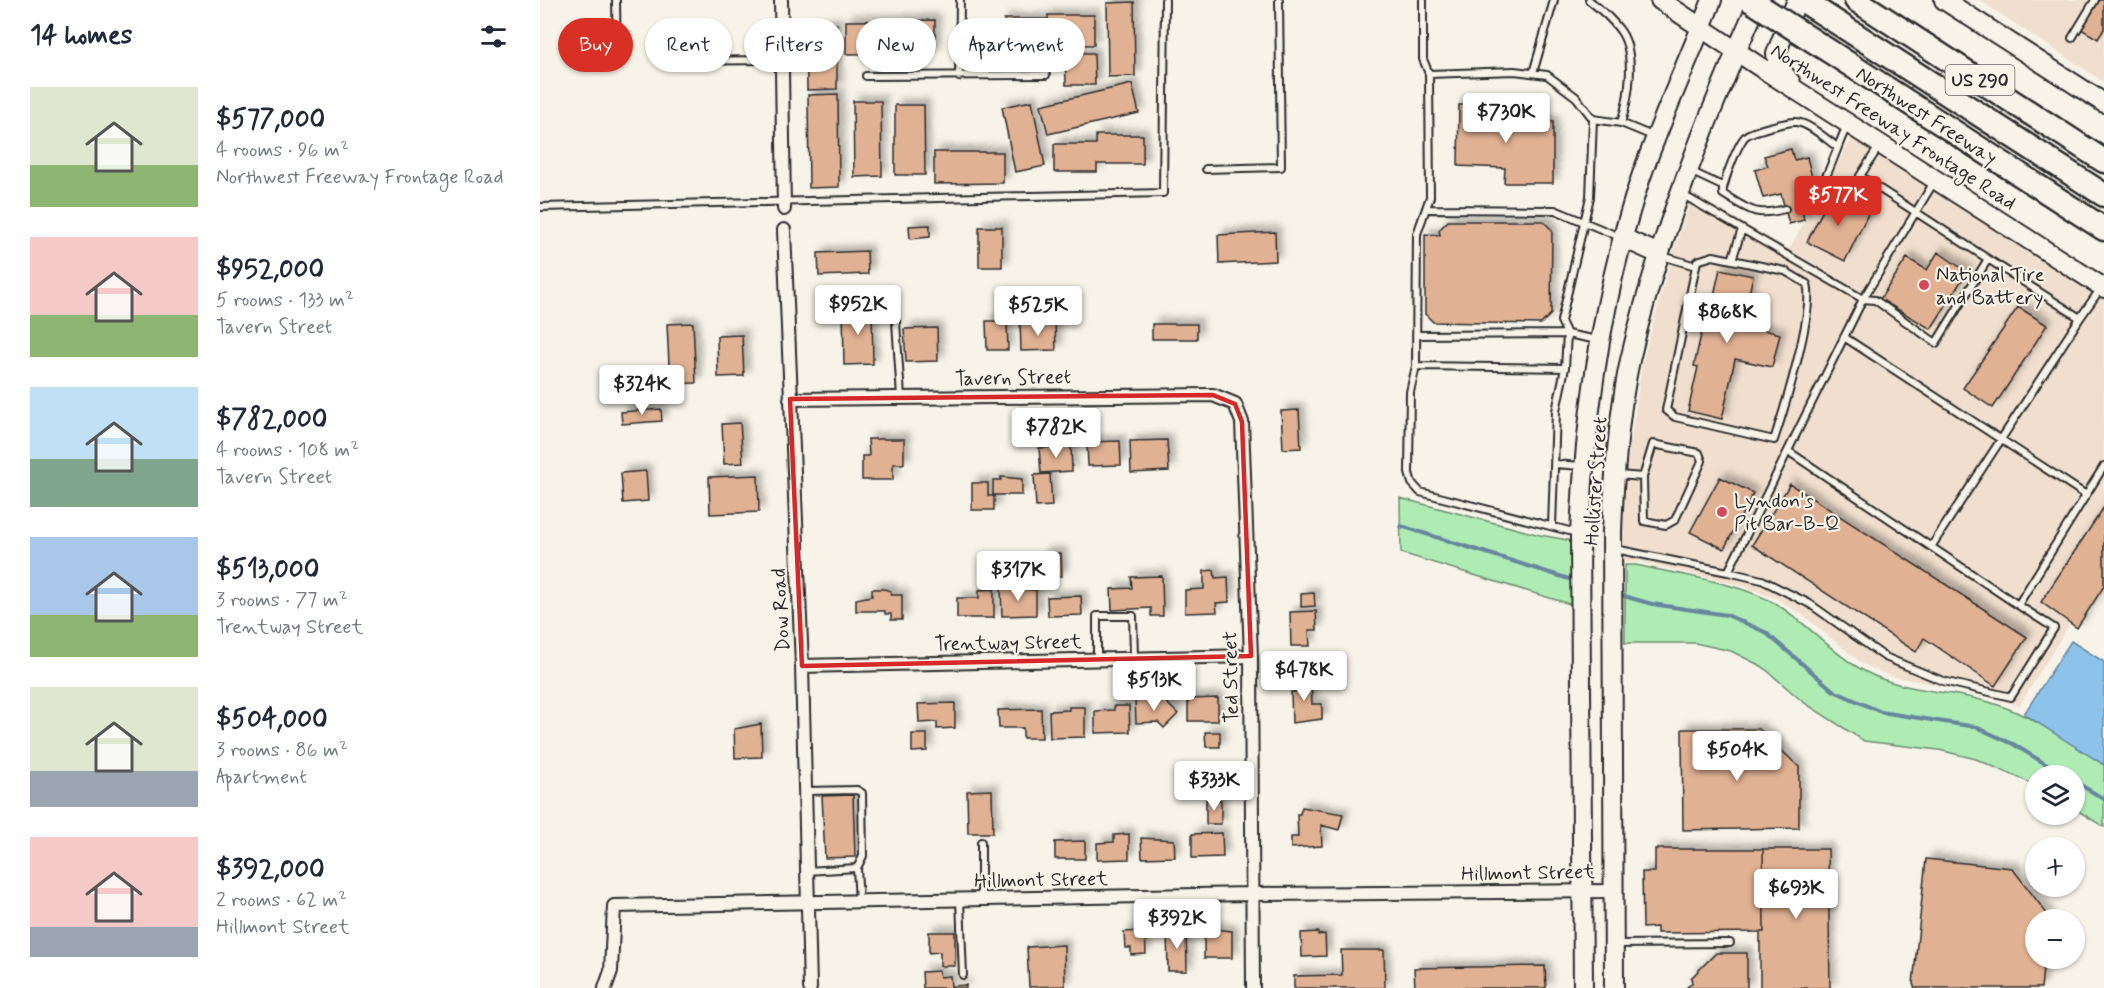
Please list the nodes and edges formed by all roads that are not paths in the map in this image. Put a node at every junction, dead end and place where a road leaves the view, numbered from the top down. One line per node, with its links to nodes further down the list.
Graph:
1 (616, 0): 18 (lane)
2 (781, 0): 19 (street)
3 (960, 0): 28 (lane)
4 (1166, 0): 45 (lane)
5 (1279, 0): 38 (lane)
6 (1423, 0): 24 (lane)
7 (1554, 0): 25 (lane)
8 (1589, 0): 32 (lane)
9 (1660, 0): 20 (main road, Northwest Freeway Frontage Road)
10 (1712, 0): 20 (main road, Hollister Street)
11 (1750, 0): 51 (highway, Northwest Freeway / US 290, bridge)
12 (1759, 0): 22 (main road, Hollister Street)
13 (1797, 0): 29 (main road)
14 (1802, 0): 43 (highway)
15 (1856, 0): 37 (highway, US 290)
16 (1944, 0): 30 (main road)
17 (2095, 0): 21 (lane)
18 (616, 18)
19 (782, 18)
20 (1701, 27): 22 (main road, Northwest Freeway Frontage Road); 34 (main road, Hollister Street)
21 (2072, 38)
22 (1737, 50): 29 (main road, Northwest Freeway Frontage Road); 39 (main road, Hollister Street)
23 (784, 72): 45 (street)
24 (1429, 74): 25 (lane); 47 (lane)
25 (1533, 74): 31 (lane)
26 (1046, 75): 28 (lane)
27 (866, 76): 28 (lane)
28 (959, 77)
29 (1795, 88): 33 (main road, Northwest Freeway Frontage Road)
30 (2104, 103)
31 (1593, 119): 32 (lane); 50 (lane)
32 (1621, 123): 34 (lane)
33 (1848, 123): 35 (main road, Northwest Freeway Frontage Road); 36 (lane)
34 (1655, 137): 54 (main road, Hollister Street)
35 (1881, 144): 40 (main road, Northwest Freeway Frontage Road); 49 (lane)
36 (1836, 146): 41 (lane); 44 (lane)
37 (2104, 161)
38 (1206, 169)
39 (1689, 171): 41 (lane); 42 (main road, Hollister Street)
40 (1936, 179): 49 (lane); 60 (main road, Northwest Freeway Frontage Road)
41 (1722, 186): 48 (lane)
42 (1680, 194): 52 (lane); 56 (main road, Hollister Street)
43 (2104, 195)
44 (1802, 205)
45 (784, 206): 46 (lane)
46 (540, 207)
47 (1428, 209): 50 (lane); 65 (lane)
48 (1785, 209)
49 (1914, 212): 57 (lane); 61 (lane)
50 (1584, 223): 54 (lane); 64 (lane)
51 (2095, 224): 55 (highway, Northwest Freeway)
52 (1742, 229): 58 (lane); 61 (lane)
53 (784, 230): 71 (street, Dow Road)
54 (1623, 238): 56 (main road); 67 (main road, Hollister Street)
55 (2104, 239)
56 (1659, 255): 59 (lane); 78 (main road, Hollister Street)
57 (1988, 259): 61 (lane); 63 (lane)
58 (1732, 260): 59 (lane); 59 (lane)
59 (1696, 266)
60 (2103, 288): 63 (lane)
61 (1863, 299): 66 (lane)
62 (896, 307): 70 (lane)
63 (2080, 318): 73 (lane)
64 (1567, 334): 65 (lane); 67 (lane); 69 (lane)
65 (1416, 335): 68 (lane)
66 (1844, 337): 73 (lane); 74 (lane)
67 (1600, 340): 76 (main road, Hollister Street)
68 (1416, 366): 69 (lane); 81 (lane)
69 (1565, 368): 75 (lane)
70 (901, 398): 71 (street, Tavern Street); 72 (street, Tavern Street)
71 (790, 399): 90 (street, Dow Road)
72 (1235, 404): 87 (street, Ted Street)
73 (2001, 440): 80 (lane); 83 (lane)
74 (1788, 451): 83 (lane); 85 (lane)
75 (1555, 464): 76 (lane); 81 (lane)
76 (1583, 466): 82 (main road, Hollister Street)
77 (2104, 466): 80 (lane)
78 (1614, 474): 79 (lane); 84 (main road, Hollister Street)
79 (1643, 477): 79 (lane)
80 (2086, 495): 86 (lane)
81 (1552, 526): 82 (lane)
82 (1580, 534): 95 (main road, Hollister Street)
83 (1931, 547): 86 (lane)
84 (1611, 548): 85 (lane); 96 (main road, Hollister Street)
85 (1728, 572): 86 (lane)
86 (2018, 605)
87 (1251, 656): 88 (street, Trentway Street); 97 (street, Ted Street)
88 (1134, 658): 89 (street, Trentway Street); 89 (lane)
89 (1097, 659): 90 (street, Trentway Street)
90 (802, 666): 91 (street, Dow Road)
91 (805, 791): 93 (lane); 94 (street, Dow Road)
92 (981, 842): 98 (lane)
93 (856, 868): 94 (lane); 100 (lane)
94 (806, 871): 101 (street, Dow Road)
95 (1583, 891): 96 (street, Hillmont Street); 97 (street, Hillmont Street); 108 (main road, Hollister Street)
96 (1614, 891): 103 (main road, Hollister Street)
97 (1251, 894): 98 (street, Hillmont Street); 107 (street, Ted Street)
98 (981, 899): 99 (street, Hillmont Street)
99 (960, 900): 100 (street, Hillmont Street); 104 (lane)
100 (858, 902): 101 (street, Hillmont Street)
101 (806, 903): 105 (street, Hillmont Street); 106 (street, Dow Road)
102 (1730, 943): 103 (lane)
103 (1614, 944): 109 (main road, Hollister Street)
104 (963, 975)
105 (605, 988)
106 (810, 988)
107 (1253, 988)
108 (1583, 988)
109 (1614, 988)

